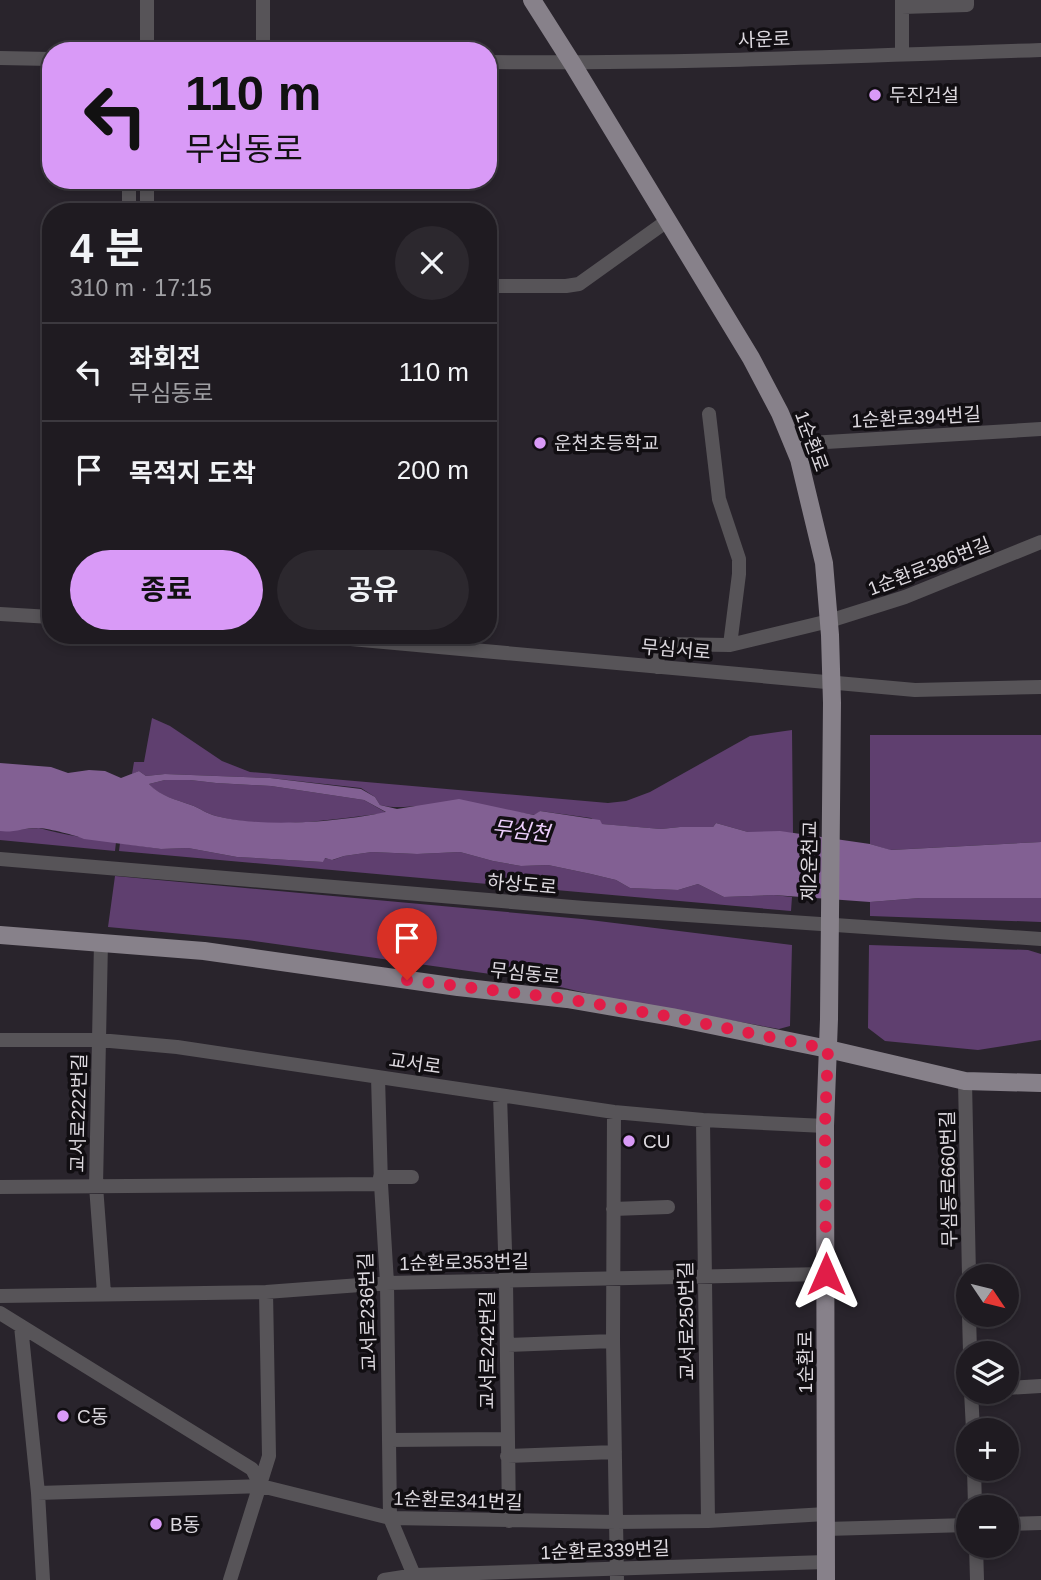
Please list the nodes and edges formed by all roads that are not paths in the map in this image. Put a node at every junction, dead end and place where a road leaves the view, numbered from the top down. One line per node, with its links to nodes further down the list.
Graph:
1 (147, 0): 6 (street)
2 (263, 0): 7 (street)
3 (531, 0): 13 (main road, 1순환로)
4 (967, 0): 5 (street)
5 (902, 3): 9 (street)
6 (146, 42)
7 (263, 42)
8 (1041, 50): 9 (street, 사운로)
9 (902, 54): 13 (street, 사운로)
10 (0, 58): 11 (street)
11 (42, 59)
12 (497, 62): 13 (street, 사운로)
13 (572, 62): 14 (main road, 1순환로)
14 (667, 221): 15 (street); 18 (main road, 1순환로)
15 (497, 286)
16 (709, 414): 24 (street)
17 (1041, 429): 18 (street, 1순환로394번길)
18 (793, 444): 22 (main road, 1순환로)
19 (1041, 542): 22 (street, 1순환로386번길)
20 (0, 614): 21 (street)
21 (42, 616)
22 (829, 621): 24 (street, 1순환로386번길); 26 (main road, 1순환로)
23 (405, 644): 25 (street, 무심서로)
24 (730, 645): 25 (street, 1순환로386번길)
25 (657, 667): 26 (street, 무심서로)
26 (832, 682): 27 (street, 무심서로); 28 (main road, 1순환로)
27 (1041, 687)
28 (832, 703): 33 (main road, 제2운천교)
29 (0, 859): 31 (street, 하상도로)
30 (0, 934): 32 (main road, 무심동로)
31 (1041, 939)
32 (102, 942): 35 (street, 교서로222번길); 36 (main road, 무심동로)
33 (829, 1019): 36 (main road, 1순환로)
34 (0, 1040): 35 (street, 교서로)
35 (99, 1040): 37 (street, 교서로); 46 (street, 교서로222번길)
36 (828, 1049): 38 (main road, 무심동로); 43 (main road, 1순환로)
37 (378, 1077): 40 (street, 교서로); 45 (street, 교서로236번길)
38 (965, 1081): 39 (main road, 무심동로); 50 (street, 무심동로660번길)
39 (1041, 1083)
40 (500, 1095): 41 (street, 교서로); 54 (street, 교서로242번길)
41 (614, 1112): 42 (street, 교서로); 49 (street)
42 (703, 1120): 43 (street, 교서로); 53 (street, 교서로250번길)
43 (825, 1126): 51 (main road, 1순환로)
44 (412, 1177): 45 (street)
45 (381, 1180): 46 (street, 교서로222번길); 55 (street, 교서로236번길)
46 (96, 1186): 47 (street, 교서로222번길); 57 (street, 교서로222번길)
47 (0, 1187)
48 (668, 1207): 49 (street)
49 (613, 1209): 52 (street)
50 (969, 1264)
51 (826, 1274): 53 (street, 1순환로353번길); 75 (main road, 1순환로)
52 (613, 1277): 53 (street, 1순환로353번길); 54 (street, 1순환로353번길); 61 (street)
53 (705, 1277): 74 (street, 교서로250번길)
54 (506, 1281): 55 (street, 1순환로353번길); 62 (street, 교서로242번길)
55 (387, 1283): 56 (street, 1순환로353번길); 66 (street, 교서로236번길)
56 (266, 1292): 57 (street, 1순환로353번길); 69 (street)
57 (104, 1293): 58 (street, 1순환로353번길)
58 (0, 1296)
59 (0, 1313): 60 (street)
60 (21, 1326): 69 (street); 70 (street)
61 (613, 1341): 62 (street); 67 (street)
62 (507, 1345): 65 (street, 교서로242번길)
63 (1041, 1387): 64 (street)
64 (1019, 1388)
65 (507, 1439): 66 (street); 68 (street, 교서로242번길)
66 (389, 1440): 71 (street, 교서로236번길)
67 (615, 1452): 68 (street); 73 (street)
68 (507, 1456): 72 (street, 교서로242번길)
69 (261, 1486): 70 (street, 1순환로341번길); 71 (street, 1순환로341번길); 84 (street)
70 (38, 1493): 83 (street)
71 (390, 1518): 72 (street, 1순환로341번길); 82 (street)
72 (509, 1521): 73 (street, 1순환로341번길)
73 (616, 1521): 74 (street, 1순환로341번길); 81 (street)
74 (708, 1521): 75 (street, 1순환로341번길)
75 (826, 1522): 78 (street, 1순환로341번길); 80 (main road, 1순환로)
76 (1041, 1523): 77 (street)
77 (1019, 1524)
78 (956, 1525)
79 (976, 1558): 86 (street)
80 (826, 1571): 81 (street, 1순환로339번길)
81 (617, 1575): 82 (street, 1순환로339번길)
82 (416, 1578): 85 (street, 1순환로339번길)
83 (43, 1580)
84 (230, 1580)
85 (384, 1580)
86 (977, 1580)

